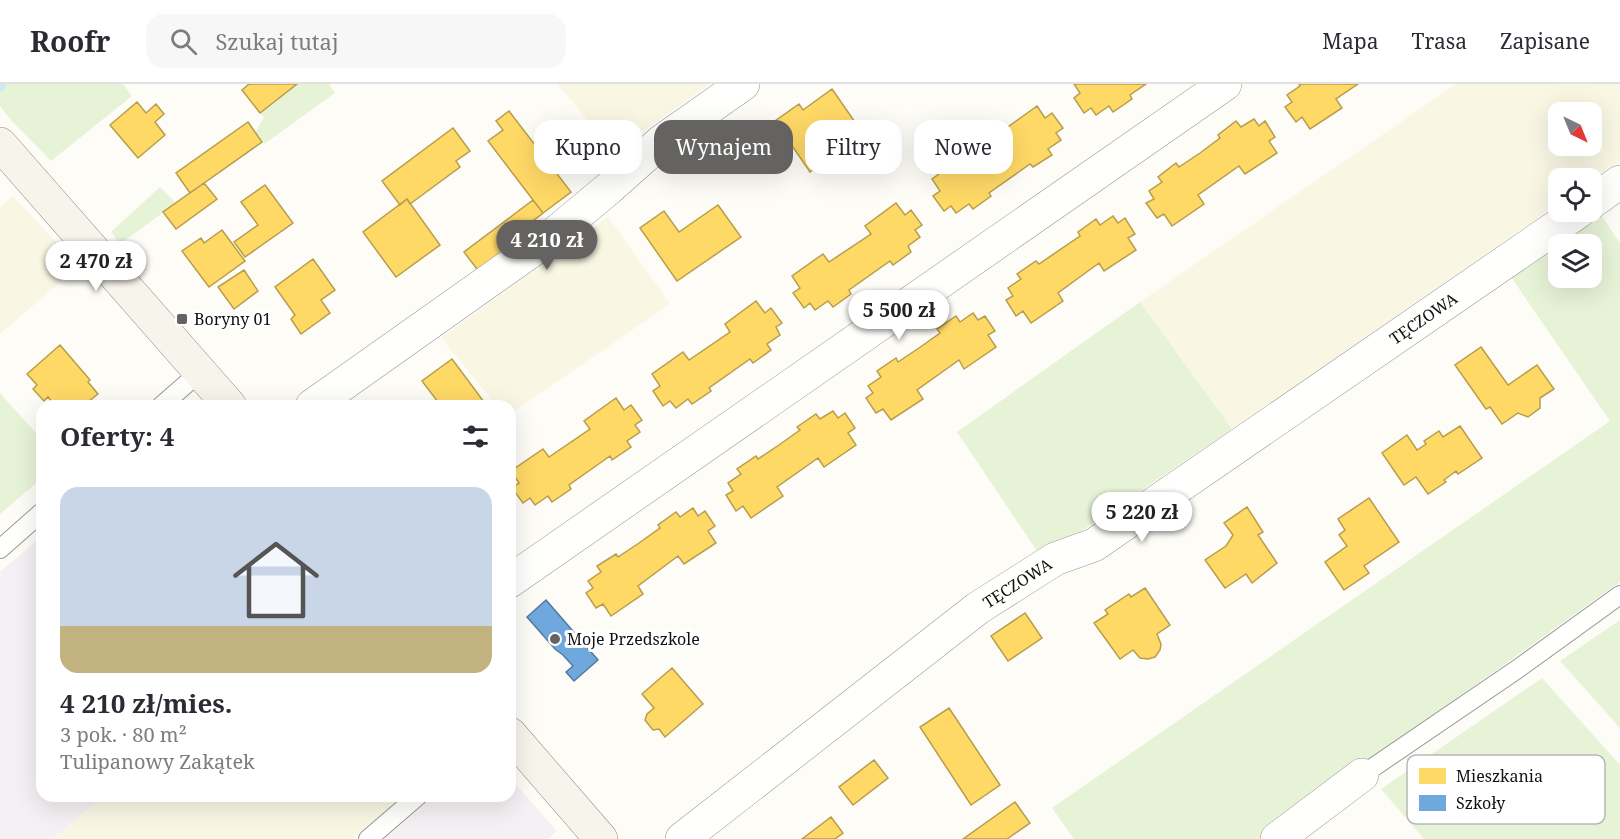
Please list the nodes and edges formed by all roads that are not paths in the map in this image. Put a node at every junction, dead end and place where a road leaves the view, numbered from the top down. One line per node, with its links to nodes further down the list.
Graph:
1 (743, 84): 10 (street)
2 (1225, 84): 13 (street)
3 (0, 144): 7 (street)
4 (1620, 182): 5 (street)
5 (1602, 195)
6 (1563, 222): 20 (street, TĘCZOWA)
7 (200, 372): 8 (lane); 9 (street)
8 (168, 400)
9 (225, 400)
10 (320, 400)
11 (36, 517): 12 (lane)
12 (0, 549)
13 (516, 577)
14 (1620, 595): 16 (lane)
15 (516, 741): 19 (street)
16 (1362, 776): 21 (street)
17 (411, 802): 18 (lane)
18 (368, 839)
19 (601, 839)
20 (682, 839)
21 (1277, 839)

